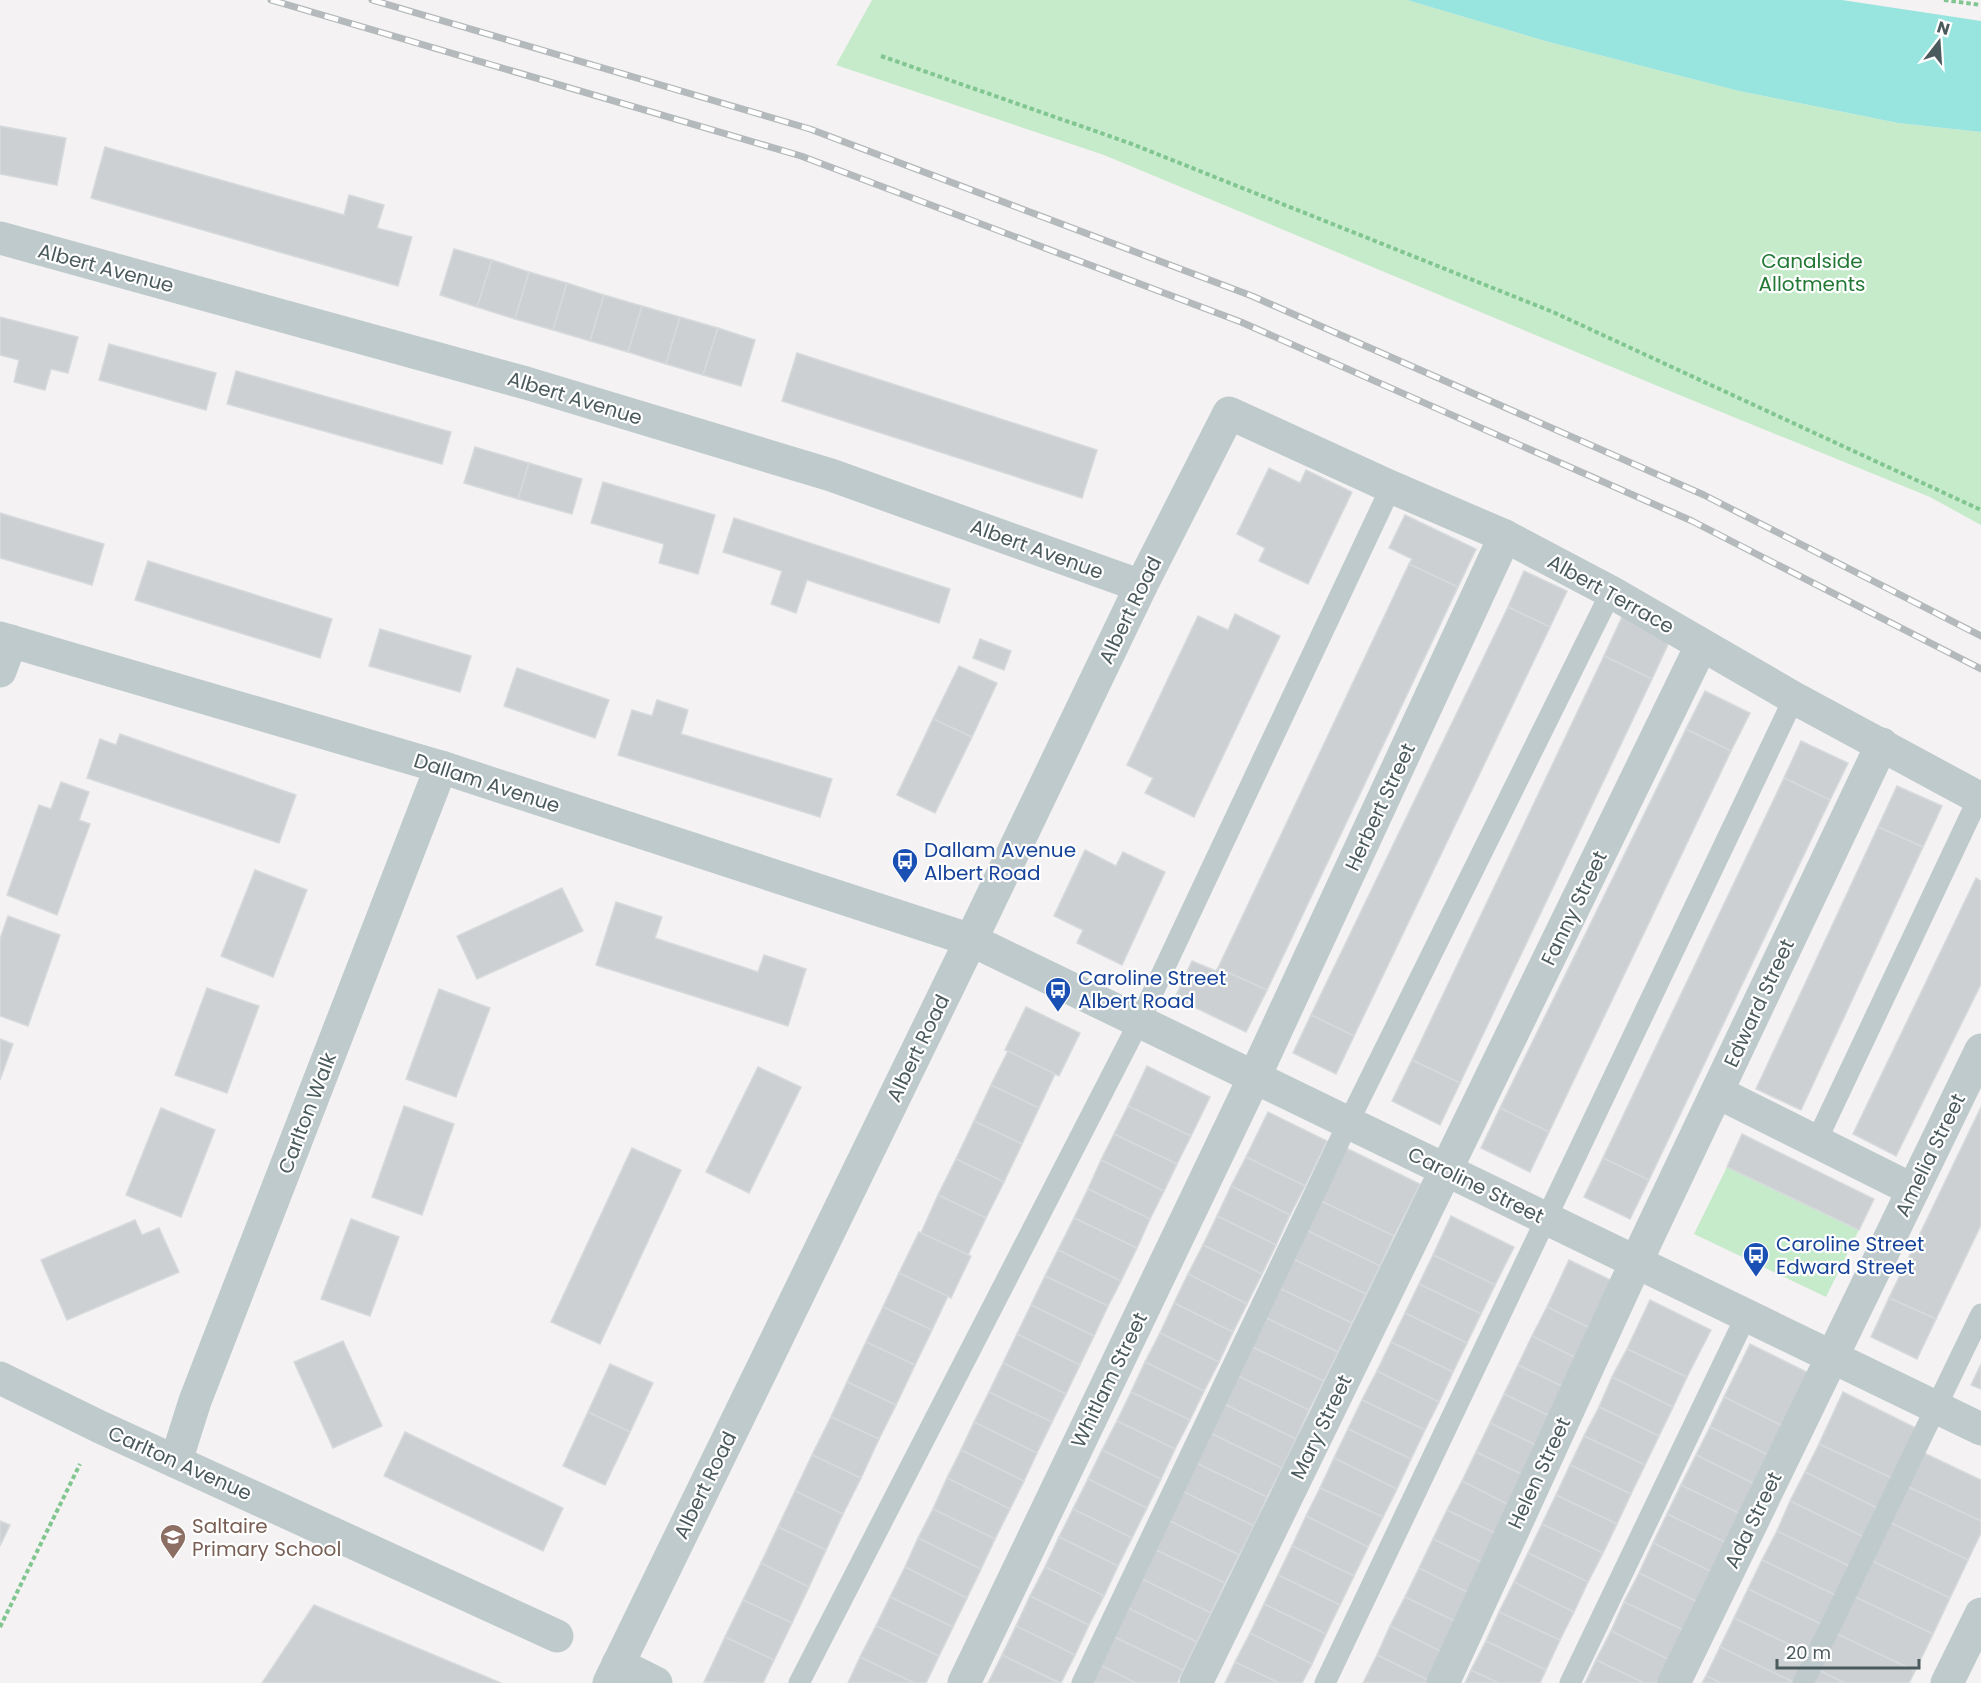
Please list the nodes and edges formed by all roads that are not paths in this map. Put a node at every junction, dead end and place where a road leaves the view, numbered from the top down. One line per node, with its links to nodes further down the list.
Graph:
1 (0, 238): 5 (street, Albert Avenue)
2 (1229, 413): 3 (street, Albert Terrace); 5 (street, Albert Road)
3 (1391, 487): 4 (street, Albert Terrace); 14 (lane)
4 (1505, 536): 6 (street, Albert Terrace); 16 (street, Herbert Street)
5 (1141, 586): 13 (street, Albert Road)
6 (1611, 592): 7 (street, Albert Terrace); 18 (lane)
7 (1701, 646): 9 (street, Albert Terrace); 20 (street, Fanny Street)
8 (4, 650): 11 (street, Dallam Avenue)
9 (1794, 698): 10 (street, Albert Terrace); 22 (lane)
10 (1882, 744): 12 (street, Albert Terrace); 17 (street, Edward Street)
11 (441, 767): 13 (street, Dallam Avenue); 30 (street, Carlton Walk)
12 (1980, 798): 19 (lane)
13 (971, 940): 14 (street, Caroline Street); 33 (street, Albert Road)
14 (1139, 1022): 16 (street, Caroline Street); 35 (lane)
15 (1981, 1050): 21 (street, Amelia Street)
16 (1254, 1078): 18 (street, Caroline Street); 36 (street, Whitlam Street)
17 (1717, 1092): 19 (street); 23 (street, Edward Street)
18 (1348, 1123): 20 (street, Caroline Street); 37 (lane)
19 (1816, 1142): 21 (street)
20 (1446, 1170): 22 (street, Caroline Street); 38 (street, Mary Street)
21 (1913, 1190): 26 (street, Amelia Street)
22 (1546, 1219): 23 (street, Caroline Street); 39 (lane)
23 (1636, 1262): 25 (street, Caroline Street); 40 (street, Helen Street)
24 (1981, 1314): 28 (lane)
25 (1746, 1316): 26 (street, Caroline Street); 41 (lane)
26 (1832, 1357): 28 (street, Caroline Street); 42 (street, Ada Street)
27 (0, 1378): 30 (street, Carlton Avenue)
28 (1937, 1408): 29 (street, Caroline Street); 43 (lane)
29 (1981, 1429)
30 (176, 1461): 32 (street, Carlton Avenue)
31 (1981, 1614): 44 (street)
32 (557, 1636)
33 (613, 1673): 34 (street)
34 (656, 1683)
35 (799, 1683)
36 (964, 1683)
37 (1082, 1683)
38 (1196, 1683)
39 (1324, 1683)
40 (1443, 1683)
41 (1570, 1683)
42 (1674, 1683)
43 (1803, 1683)
44 (1947, 1683)

